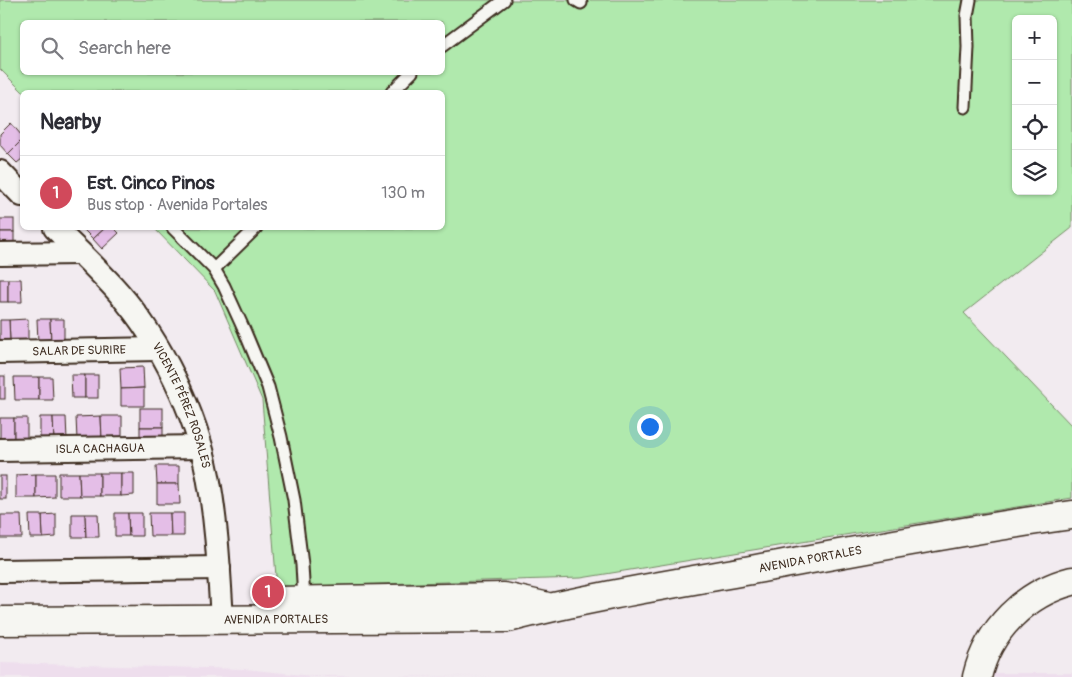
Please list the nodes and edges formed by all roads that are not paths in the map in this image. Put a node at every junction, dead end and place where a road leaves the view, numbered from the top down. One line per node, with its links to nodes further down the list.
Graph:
1 (504, 0): 3 (lane)
2 (970, 0): 6 (lane)
3 (445, 44)
4 (409, 75): 5 (lane)
5 (394, 90)
6 (964, 107)
7 (0, 172): 8 (street)
8 (20, 193)
9 (57, 230): 12 (street, VICENTE PÉREZ ROSALES)
10 (175, 230): 14 (lane)
11 (254, 230): 14 (lane)
12 (80, 253): 13 (street); 15 (street, VICENTE PÉREZ ROSALES)
13 (0, 254)
14 (214, 269): 23 (lane)
15 (158, 349): 16 (street, SALAR DE SURIRE); 17 (street, VICENTE PÉREZ ROSALES)
16 (0, 352)
17 (201, 447): 18 (street, ISLA CACHAGUA); 20 (street, VICENTE PÉREZ ROSALES)
18 (0, 450)
19 (1072, 515): 25 (main road, AVENIDA PORTALES)
20 (219, 568): 21 (street); 26 (street, VICENTE PÉREZ ROSALES)
21 (0, 571)
22 (1072, 581): 28 (main road)
23 (304, 600): 25 (main road, AVENIDA PORTALES); 26 (main road, AVENIDA PORTALES)
24 (0, 604): 26 (main road, AVENIDA PORTALES)
25 (551, 607): 26 (main road, AVENIDA PORTALES)
26 (221, 611): 27 (main road, AVENIDA PORTALES)
27 (0, 622)
28 (978, 672)

